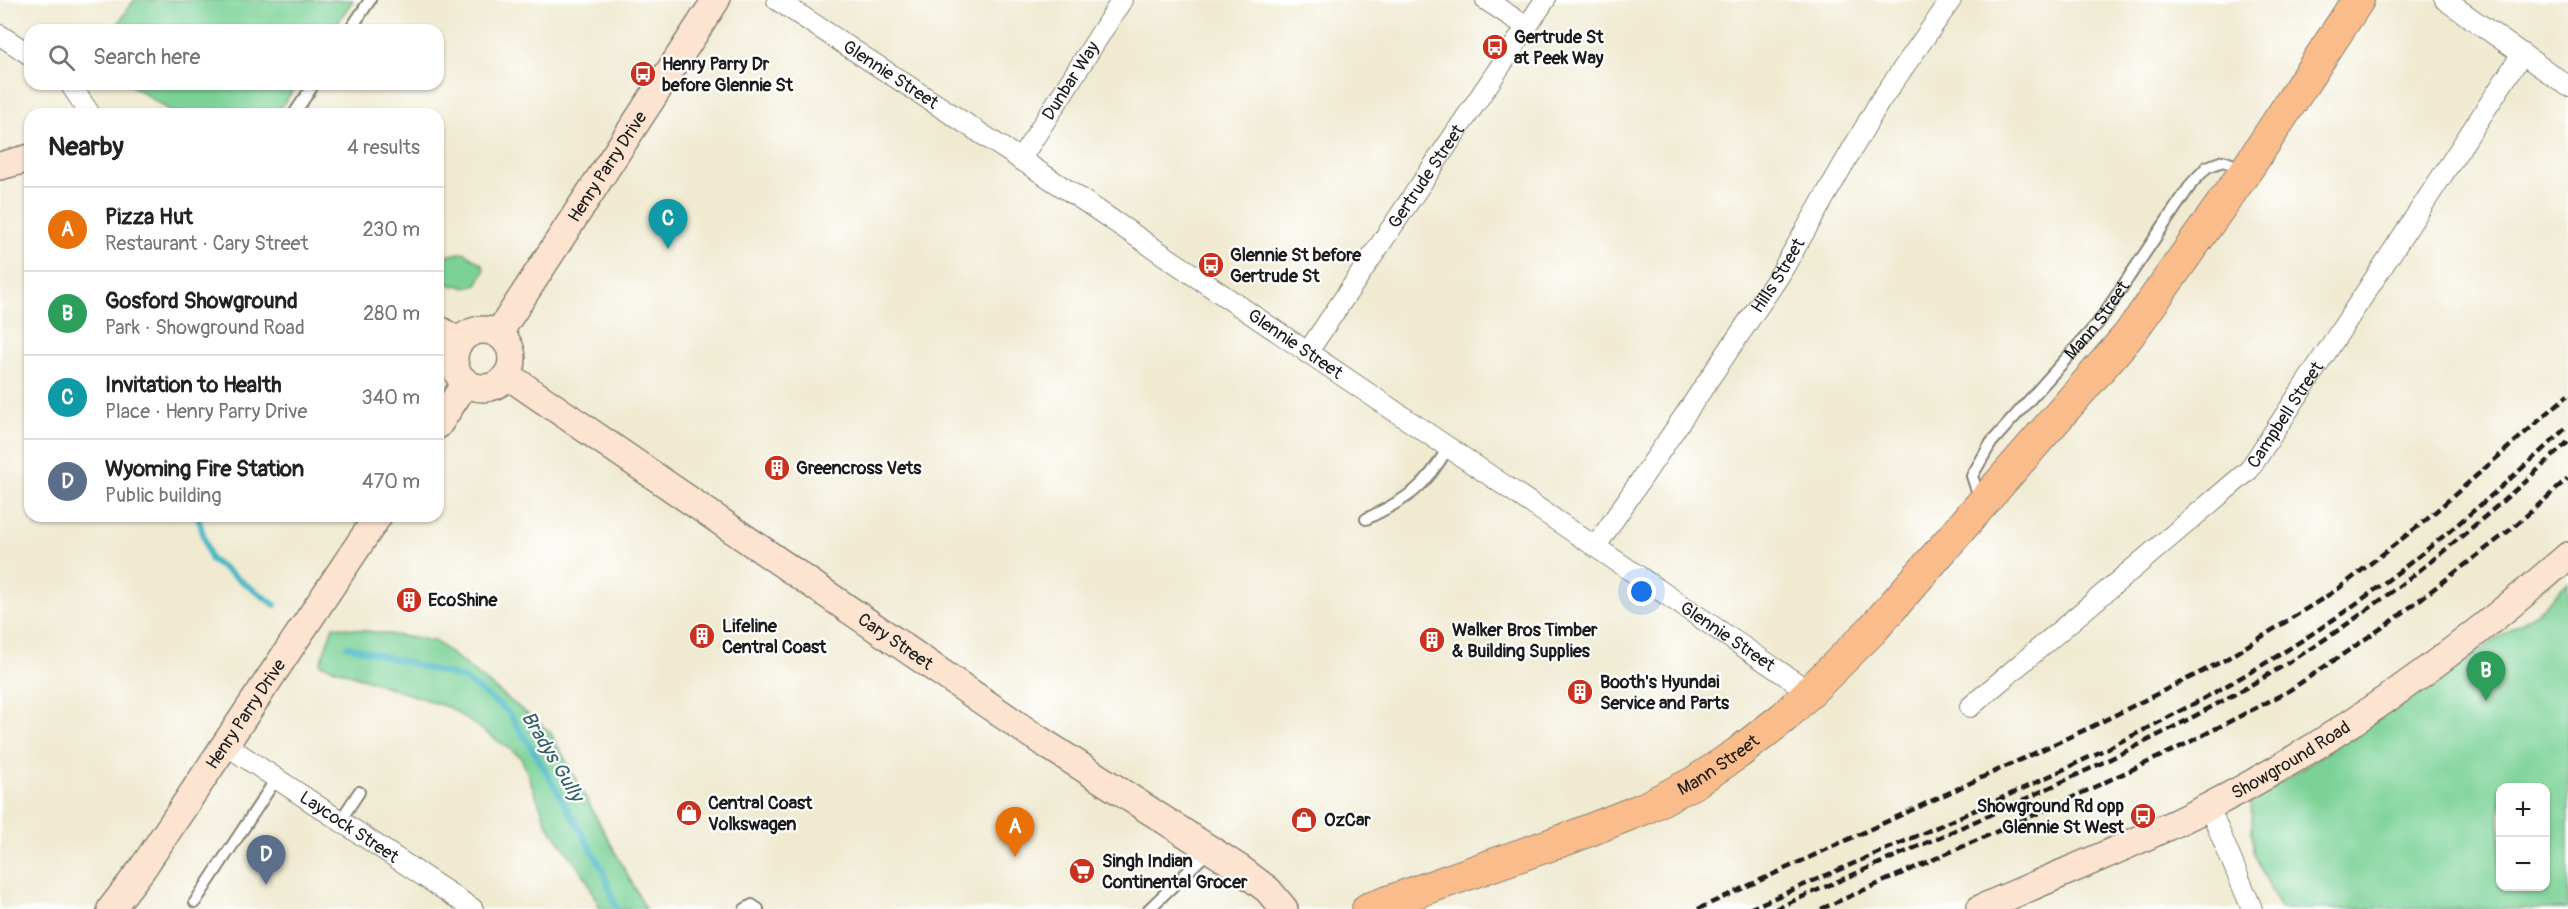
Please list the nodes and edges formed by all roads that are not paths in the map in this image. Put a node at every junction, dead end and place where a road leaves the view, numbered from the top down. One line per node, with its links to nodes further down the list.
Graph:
1 (370, 0): 10 (lane)
2 (716, 0): 23 (street, Henry Parry Drive)
3 (777, 0): 21 (street, Glennie Street)
4 (1122, 0): 21 (street, Dunbar Way)
5 (1486, 0): 11 (street)
6 (1545, 0): 11 (street, Gertrude Street)
7 (1951, 0): 32 (street, Hills Street)
8 (2358, 0): 34 (main road, Mann Street)
9 (2445, 0): 14 (street)
10 (354, 24)
11 (1527, 27): 25 (street, Gertrude Street)
12 (0, 34): 13 (street)
13 (24, 51)
14 (2522, 54): 15 (street); 35 (street, Campbell Street)
15 (2568, 86)
16 (74, 90): 18 (street)
17 (310, 90): 19 (lane)
18 (86, 108)
19 (298, 108)
20 (24, 160): 22 (street)
21 (1020, 160): 25 (street, Glennie Street)
22 (0, 166)
23 (498, 334): 24 (street); 26 (street)
24 (448, 336): 27 (street)
25 (1307, 353): 29 (street, Glennie Street)
26 (507, 375): 27 (street); 41 (street, Cary Street)
27 (466, 382): 28 (street)
28 (444, 416)
29 (1448, 447): 30 (lane); 32 (street, Glennie Street)
30 (1366, 519)
31 (374, 522): 36 (street, Henry Parry Drive)
32 (1596, 546): 34 (street, Glennie Street)
33 (2568, 556): 39 (street, Showground Road)
34 (1810, 692): 49 (main road, Mann Street)
35 (1970, 707)
36 (226, 745): 37 (street, Laycock Street); 43 (street, Henry Parry Drive)
37 (276, 779): 40 (street, Laycock Street); 42 (lane)
38 (359, 792): 40 (lane)
39 (2209, 807): 50 (street, Showground Road); 51 (street)
40 (340, 820): 44 (street, Laycock Street)
41 (1211, 850): 47 (lane); 48 (street, Cary Street)
42 (195, 902)
43 (111, 909)
44 (473, 909)
45 (745, 909): 46 (lane)
46 (758, 909)
47 (1149, 909)
48 (1284, 909)
49 (1368, 909)
50 (1980, 909)
51 (2252, 909)

